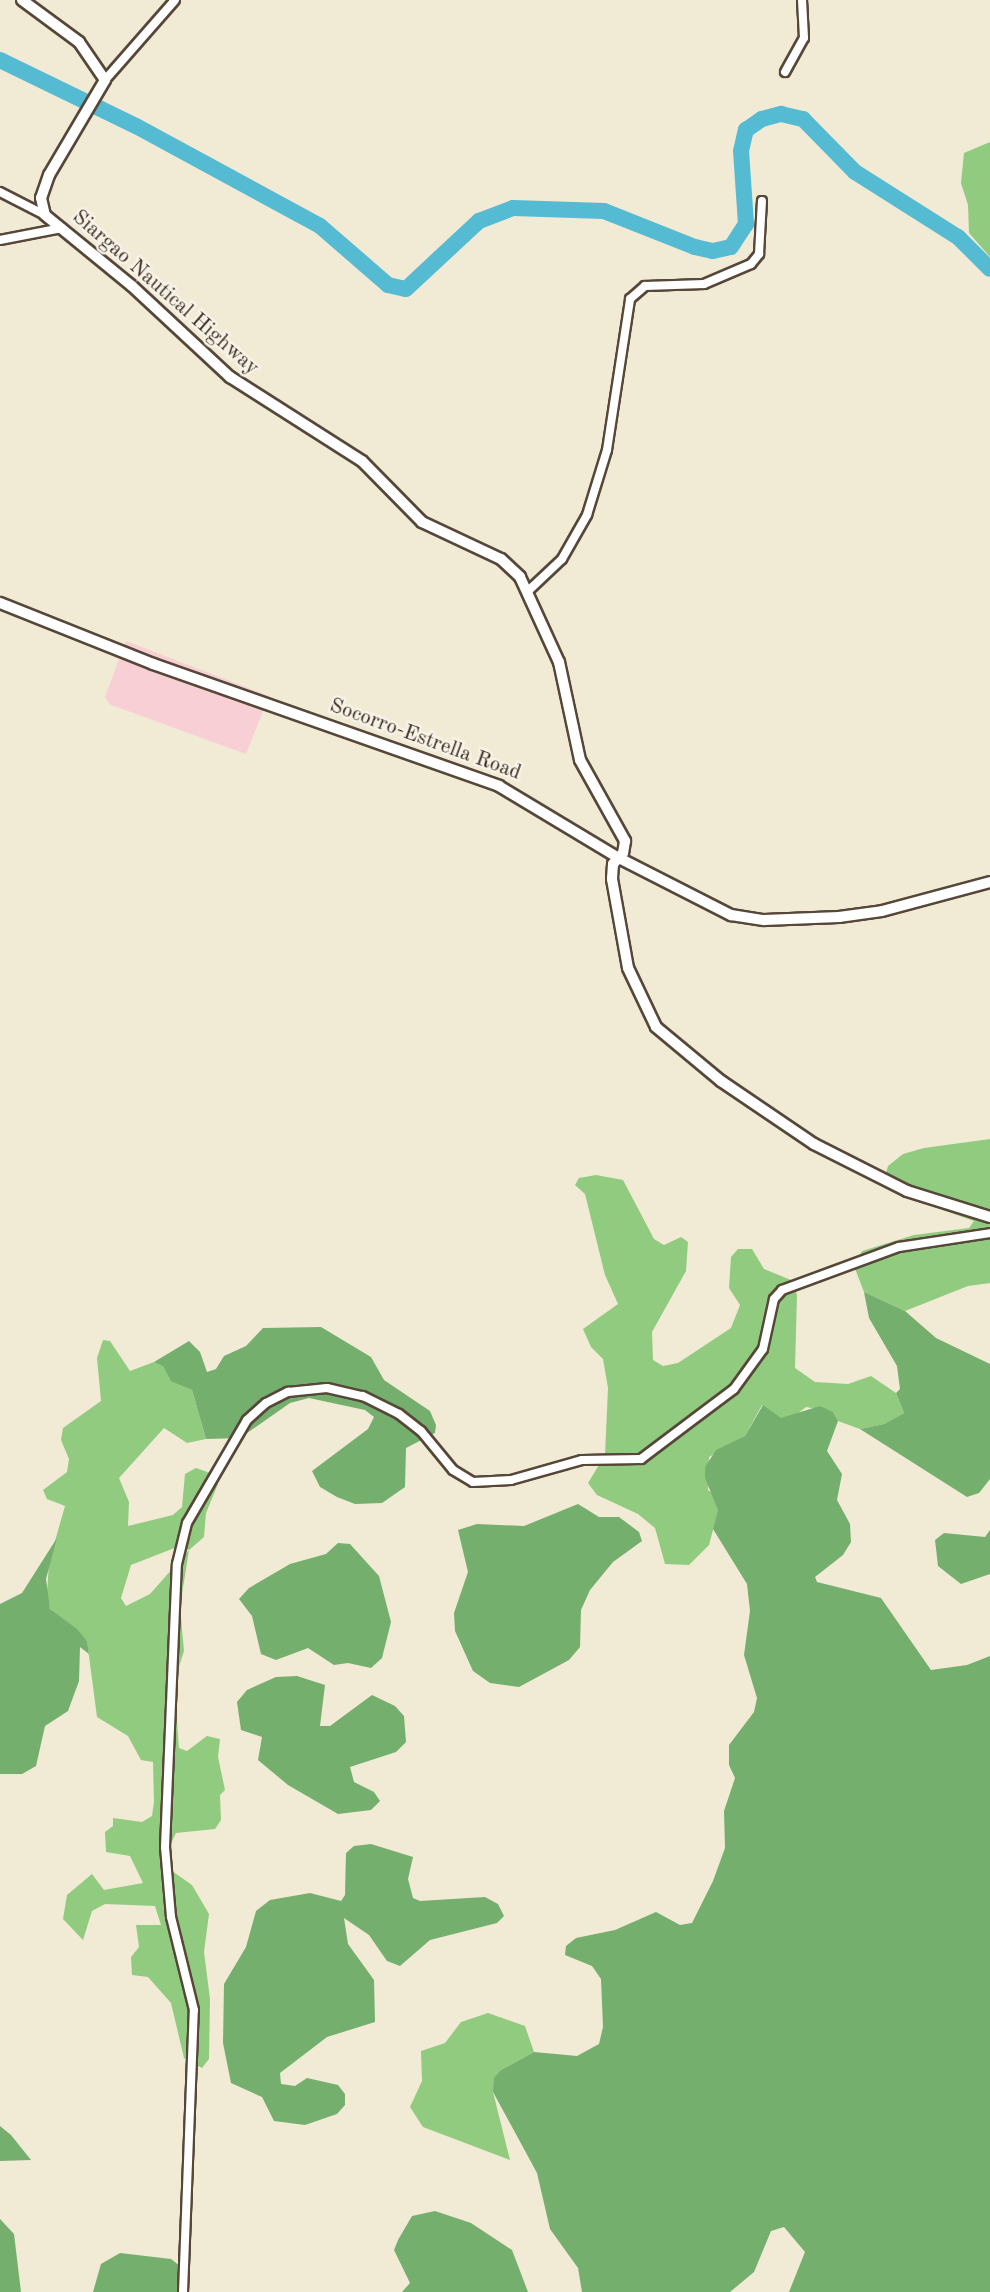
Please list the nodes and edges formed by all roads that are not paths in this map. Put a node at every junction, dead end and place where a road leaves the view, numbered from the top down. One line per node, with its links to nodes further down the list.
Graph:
1 (22, 0): 5 (main road)
2 (175, 0): 5 (street)
3 (802, 0): 4 (street)
4 (785, 72)
5 (104, 80): 8 (main road, Siargao Nautical Highway)
6 (0, 192): 8 (street)
7 (762, 201): 11 (street)
8 (45, 215): 9 (main road, Siargao Nautical Highway)
9 (62, 228): 10 (street); 11 (main road, Siargao Nautical Highway)
10 (0, 240)
11 (527, 592): 13 (main road, Siargao Nautical Highway)
12 (0, 603): 13 (street, Socorro-Estrella Road)
13 (619, 858): 14 (street, Socorro-Estrella Road); 15 (main road, Siargao Nautical Highway)
14 (990, 882)
15 (990, 1217)
16 (990, 1233): 17 (street)
17 (183, 2292)

